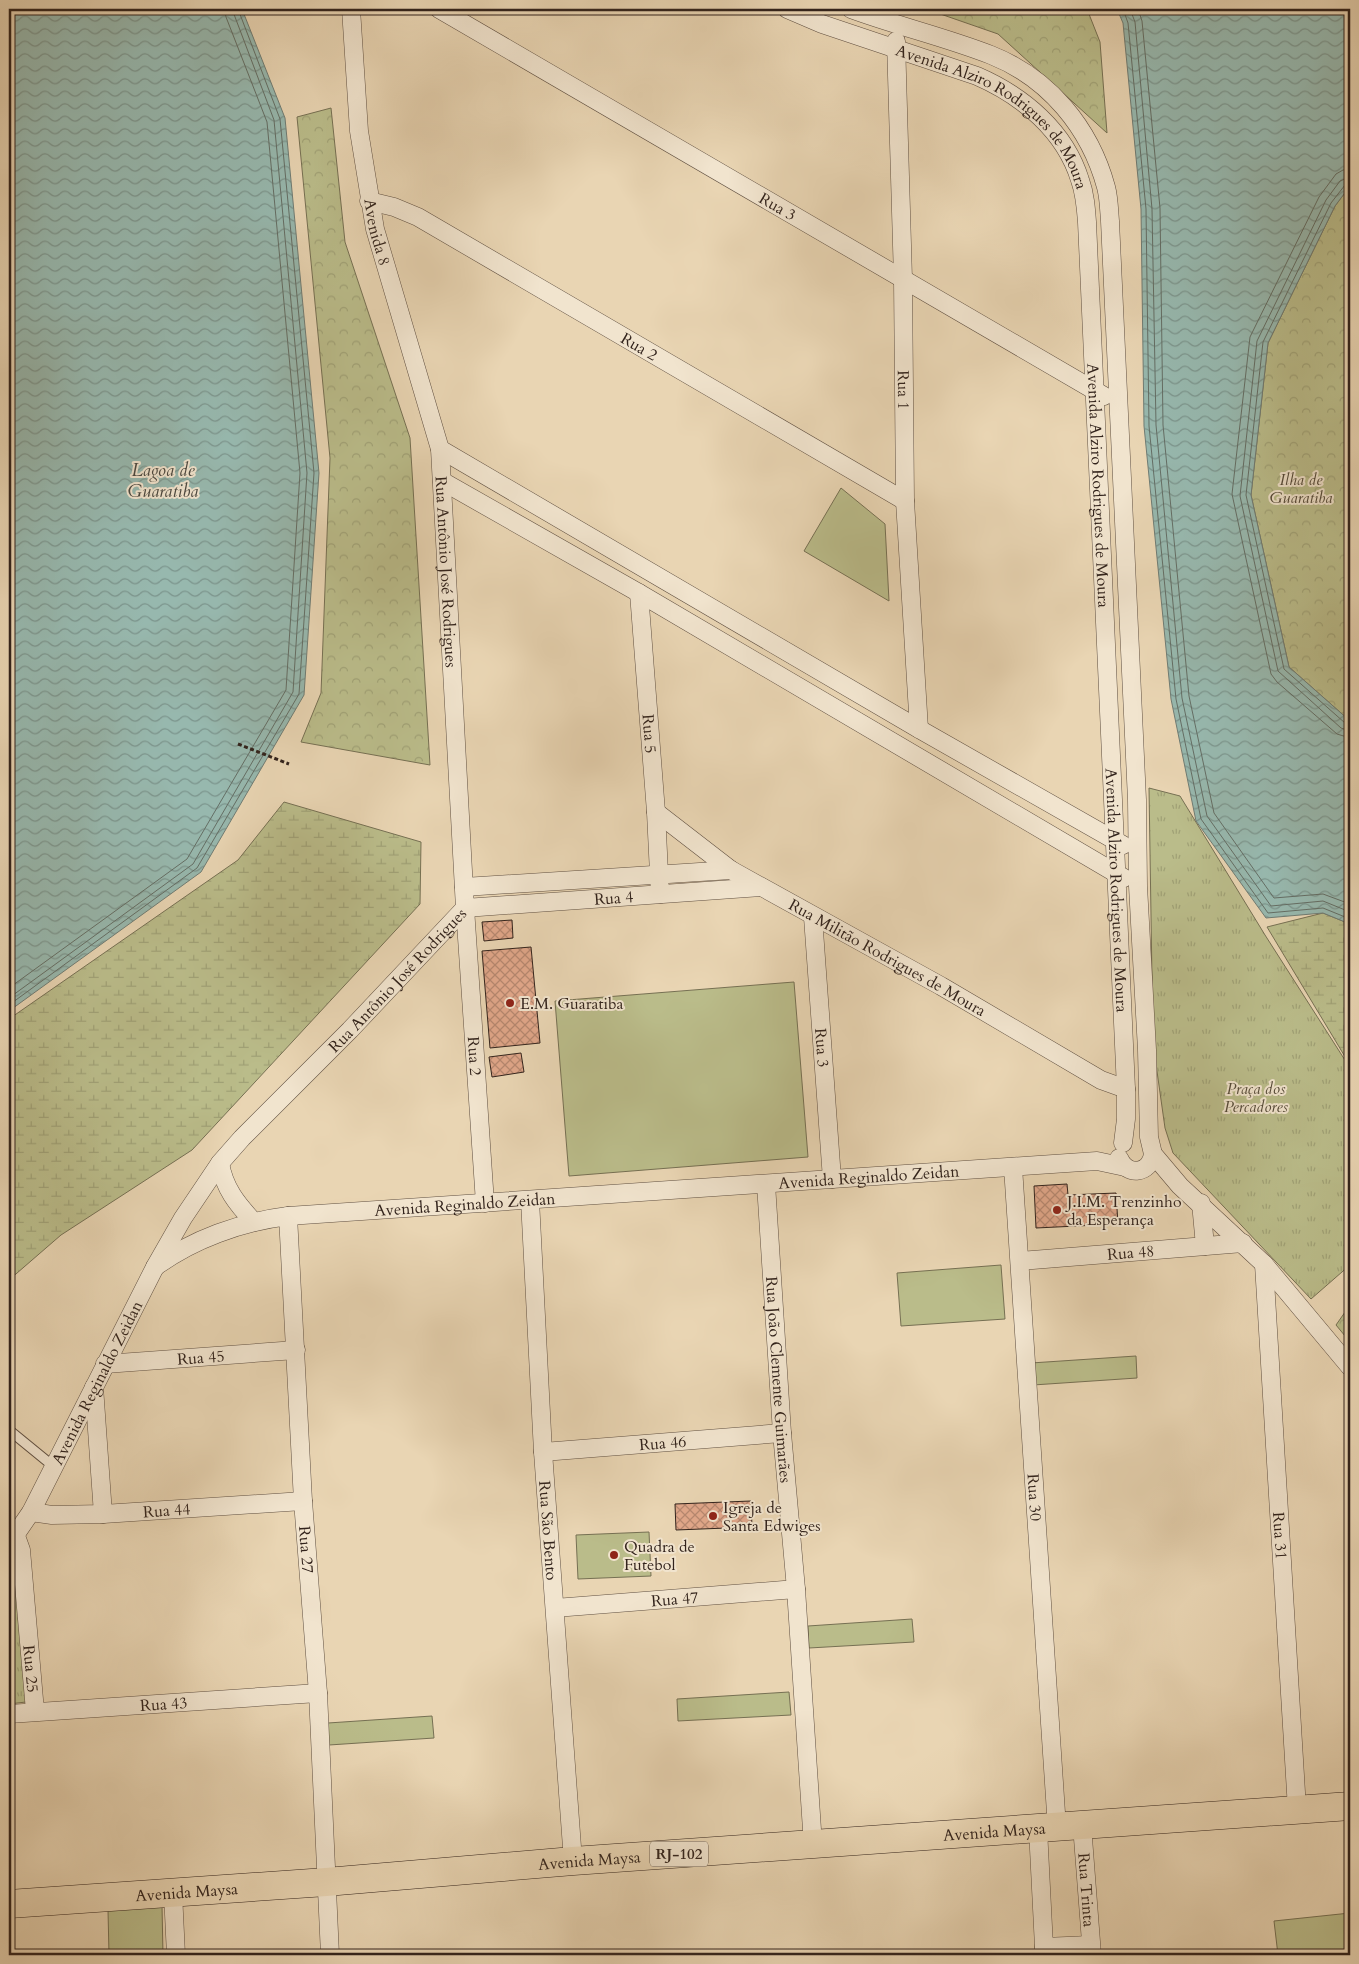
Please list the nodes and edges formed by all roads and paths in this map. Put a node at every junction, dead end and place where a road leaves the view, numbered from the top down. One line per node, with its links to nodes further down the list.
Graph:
1 (351, 9): 7 (street, Avenida 8)
2 (439, 9): 8 (street, Rua 3)
3 (787, 9): 6 (street, Avenida Alziro Rodrigues de Moura)
4 (851, 9): 5 (street, Avenida Alziro Rodrigues de Moura)
5 (895, 25): 6 (street, Rua 1); 10 (street, Avenida Alziro Rodrigues de Moura)
6 (896, 50): 8 (street, Rua 1); 9 (street, Avenida Alziro Rodrigues de Moura)
7 (369, 201): 11 (street, Avenida 8); 13 (street, Rua 2)
8 (903, 279): 9 (street, Rua 3); 13 (street, Rua 1)
9 (1095, 392): 10 (street, Rua 3); 18 (street, Avenida Alziro Rodrigues de Moura)
10 (1118, 404): 19 (street, Avenida Alziro Rodrigues de Moura)
11 (440, 449): 12 (street, Rua Antônio José Rodrigues); 15 (street)
12 (442, 481): 14 (street); 27 (street, Rua Antônio José Rodrigues)
13 (904, 501): 15 (street, Rua 1)
14 (639, 593): 20 (street, Rua 5); 25 (street)
15 (919, 730): 21 (street)
16 (238, 744): 17 (path)
17 (289, 764)
18 (1113, 794): 19 (street); 21 (street, Avenida Alziro Rodrigues de Moura)
19 (1137, 800): 22 (street, Avenida Alziro Rodrigues de Moura)
20 (656, 812): 23 (street, Rua Militão Rodrigues de Moura); 24 (street, Rua 5)
21 (1115, 842): 22 (street); 25 (street, Avenida Alziro Rodrigues de Moura)
22 (1138, 852): 26 (street, Avenida Alziro Rodrigues de Moura)
23 (731, 870): 24 (street, Rua 4); 28 (street, Rua Militão Rodrigues de Moura)
24 (659, 874): 27 (street, Rua 4); 29 (street, Rua 5)
25 (1117, 874): 26 (street); 33 (street, Avenida Alziro Rodrigues de Moura)
26 (1138, 886): 32 (street, Avenida Alziro Rodrigues de Moura)
27 (464, 887): 30 (street, Rua Antônio José Rodrigues)
28 (761, 887): 29 (street, Rua 4); 31 (street, Rua Militão Rodrigues de Moura)
29 (660, 894): 30 (street, Rua 4)
30 (465, 908): 37 (street, Rua Antônio José Rodrigues); 44 (street, Rua 2)
31 (813, 917): 33 (street, Rua Militão Rodrigues de Moura); 40 (street, Rua 3)
32 (1147, 1071): 33 (street); 35 (street, Avenida Alziro Rodrigues de Moura)
33 (1125, 1080): 34 (street, Avenida Alziro Rodrigues de Moura)
34 (1121, 1145): 35 (street, Avenida Reginaldo Zeidan); 36 (street, Avenida Reginaldo Zeidan); 39 (street)
35 (1152, 1149): 39 (street); 42 (street, Avenida Reginaldo Zeidan)
36 (1097, 1161): 38 (street, Avenida Reginaldo Zeidan); 39 (street, Avenida Reginaldo Zeidan)
37 (220, 1163): 47 (street); 52 (street, Rua Antônio José Rodrigues)
38 (1013, 1167): 40 (street, Avenida Reginaldo Zeidan); 50 (street, Rua 30)
39 (1132, 1169): 42 (street, Avenida Reginaldo Zeidan)
40 (832, 1179): 41 (street, Avenida Reginaldo Zeidan)
41 (766, 1184): 43 (street, Avenida Reginaldo Zeidan); 58 (street, Rua João Clemente Guimarães)
42 (1180, 1186): 45 (street, Avenida Reginaldo Zeidan)
43 (530, 1200): 44 (street, Avenida Reginaldo Zeidan); 59 (street, Rua São Bento)
44 (484, 1203): 46 (street, Avenida Reginaldo Zeidan)
45 (1201, 1203): 48 (street, Avenida Reginaldo Zeidan); 49 (street)
46 (288, 1216): 47 (street, Avenida Reginaldo Zeidan); 53 (street, Rua 27)
47 (254, 1222): 52 (street, Avenida Reginaldo Zeidan)
48 (1243, 1243): 49 (street, Rua 48); 51 (street, Avenida Reginaldo Zeidan)
49 (1205, 1246): 50 (street, Rua 48)
50 (1020, 1261): 72 (street, Rua 30)
51 (1264, 1264): 55 (street, Avenida Reginaldo Zeidan); 71 (street, Rua 31)
52 (155, 1267): 54 (street, Avenida Reginaldo Zeidan)
53 (296, 1350): 54 (street, Rua 45); 61 (street, Rua 27)
54 (105, 1364): 56 (street, Avenida Reginaldo Zeidan)
55 (1350, 1367)
56 (94, 1387): 60 (street, Avenida Reginaldo Zeidan); 63 (street)
57 (9, 1430): 60 (lane)
58 (782, 1433): 59 (street, Rua 46); 65 (street, Rua João Clemente Guimarães)
59 (543, 1452): 66 (street, Rua São Bento)
60 (53, 1466): 62 (street, Avenida Reginaldo Zeidan)
61 (303, 1501): 63 (street, Rua 44); 67 (street, Rua 27)
62 (31, 1512): 63 (street, Rua 44); 64 (street, Avenida Reginaldo Zeidan)
63 (103, 1514)
64 (12, 1540): 68 (street, Rua 25)
65 (796, 1589): 66 (street, Rua 47); 73 (street, Rua João Clemente Guimarães)
66 (555, 1608): 74 (street, Rua São Bento)
67 (318, 1693): 68 (street, Rua 43); 75 (street, Rua 27)
68 (35, 1711): 69 (street, Rua 43)
69 (9, 1714)
70 (1350, 1806): 71 (main road, Avenida Maysa / RJ-102)
71 (1298, 1809): 72 (main road, Avenida Maysa / RJ-102)
72 (1059, 1827): 73 (main road, Avenida Maysa / RJ-102); 78 (street, Rua Trinta); 79 (street)
73 (813, 1845): 74 (main road, Avenida Maysa / RJ-102)
74 (572, 1861): 75 (main road, Avenida Maysa / RJ-102)
75 (326, 1882): 76 (main road, Avenida Maysa / RJ-102); 81 (street, Rua 27)
76 (173, 1893): 77 (main road, Avenida Maysa / RJ-102); 80 (street)
77 (9, 1904)
78 (1091, 1950): 79 (street)
79 (1044, 1951)
80 (176, 1955)
81 (330, 1955)

